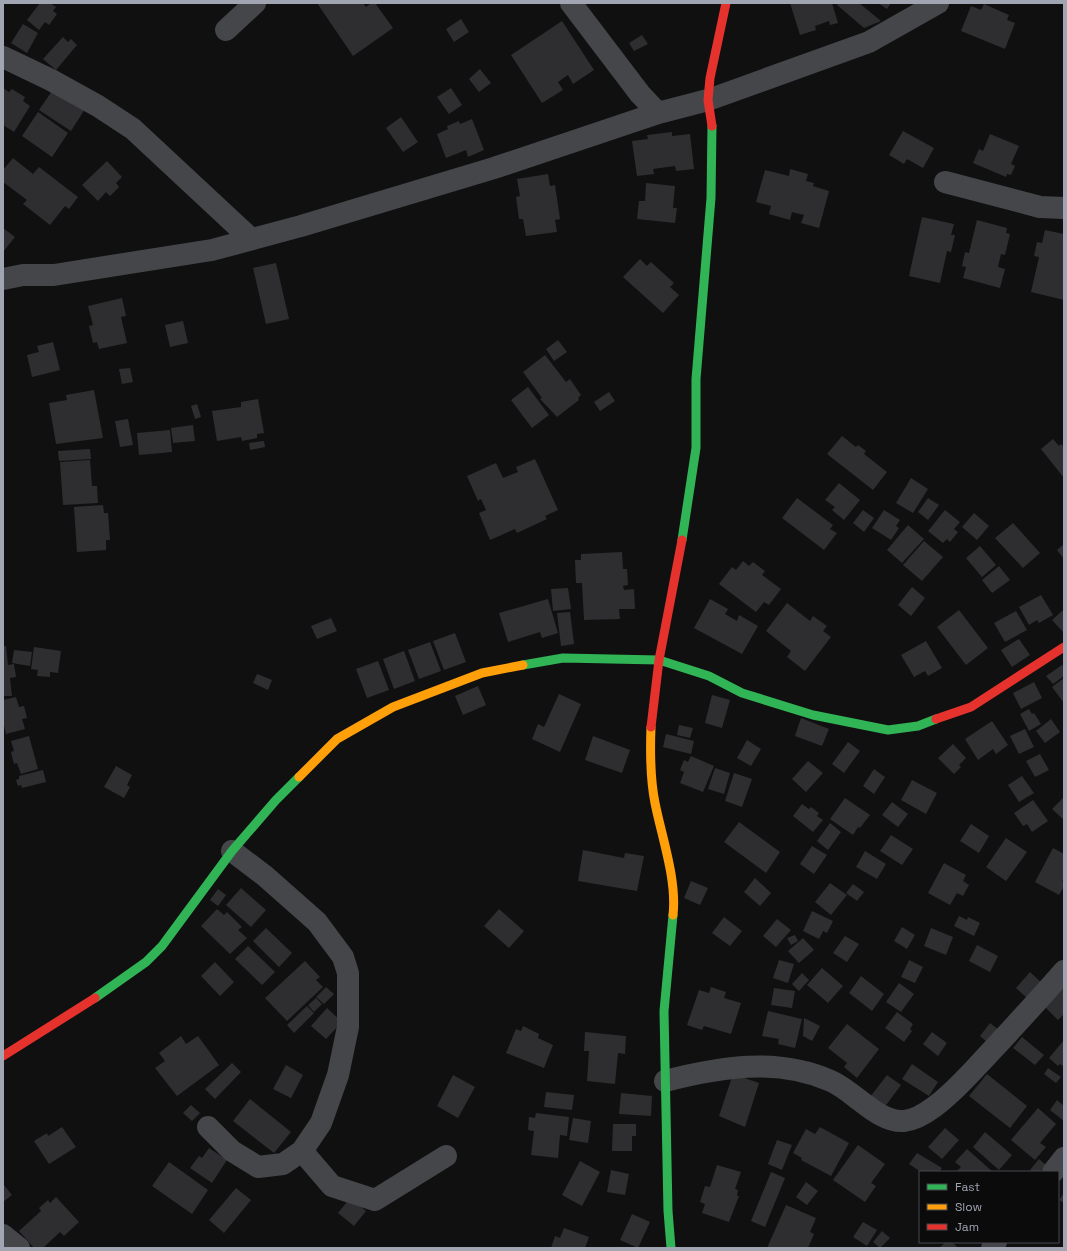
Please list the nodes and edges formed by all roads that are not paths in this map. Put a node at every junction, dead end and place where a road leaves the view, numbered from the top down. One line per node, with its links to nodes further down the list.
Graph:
1 (255, 3): 5 (street)
2 (571, 3): 8 (street)
3 (726, 3): 7 (street)
4 (938, 3): 7 (street)
5 (226, 30)
6 (3, 57): 11 (street)
7 (708, 100): 8 (street); 14 (street)
8 (658, 113): 11 (street)
9 (945, 182): 10 (street)
10 (1064, 208)
11 (251, 239): 12 (street)
12 (3, 279)
13 (1064, 647): 14 (street)
14 (659, 660): 15 (street); 18 (street)
15 (232, 851): 17 (street); 20 (street)
16 (1064, 971): 18 (street)
17 (3, 1056)
18 (665, 1080): 26 (street)
19 (208, 1127): 20 (street)
20 (302, 1151): 21 (street)
21 (446, 1156)
22 (1064, 1158): 23 (street)
23 (1053, 1171)
24 (3, 1235): 25 (street)
25 (19, 1248)
26 (671, 1248)

